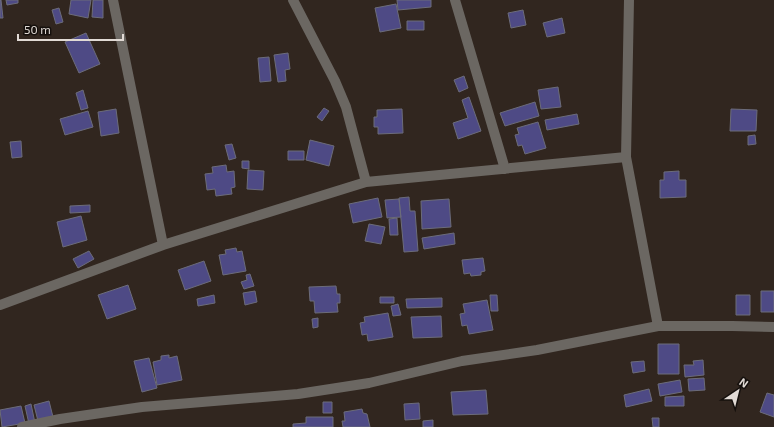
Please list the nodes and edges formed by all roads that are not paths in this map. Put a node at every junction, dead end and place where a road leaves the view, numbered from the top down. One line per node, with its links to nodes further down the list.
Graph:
1 (114, 0): 8 (street)
2 (293, 0): 7 (street)
3 (455, 0): 6 (street)
4 (629, 0): 5 (street)
5 (626, 157): 6 (street); 10 (street)
6 (505, 169): 7 (street)
7 (366, 182): 8 (street)
8 (163, 245): 9 (street)
9 (0, 305)
10 (658, 326): 11 (street); 12 (street)
11 (774, 327)
12 (22, 427)

